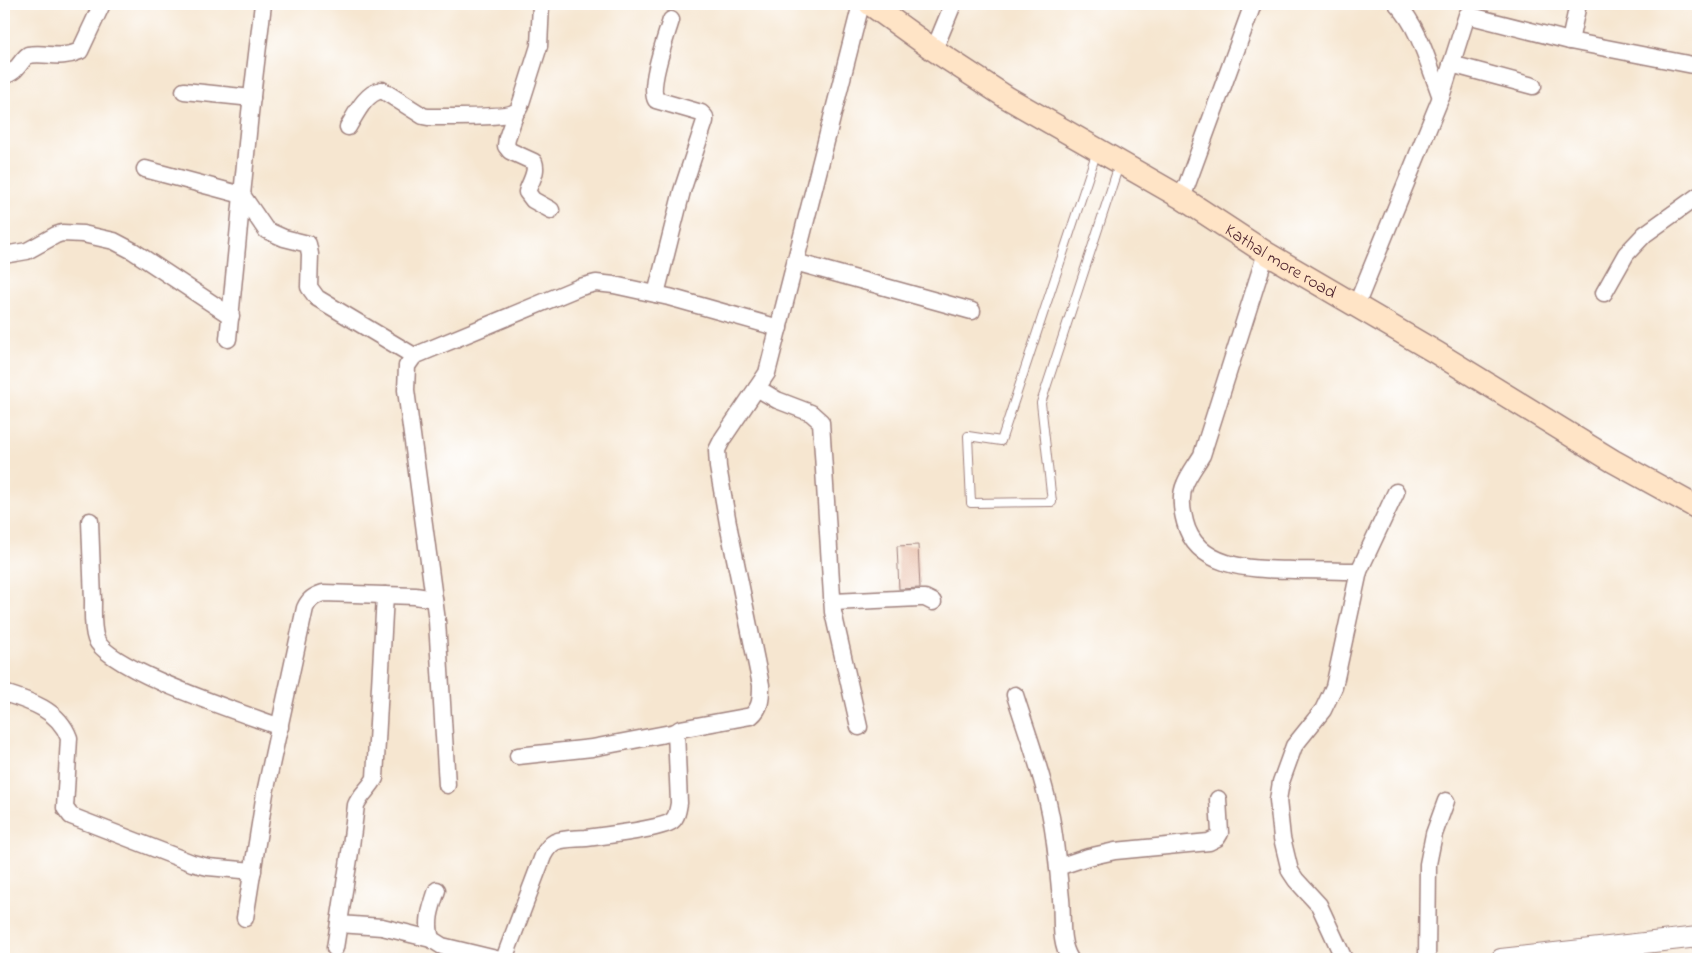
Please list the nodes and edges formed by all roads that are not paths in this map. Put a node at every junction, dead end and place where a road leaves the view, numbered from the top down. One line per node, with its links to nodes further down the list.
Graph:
1 (102, 4): 16 (street)
2 (263, 4): 20 (street)
3 (541, 4): 21 (street)
4 (861, 4): 32 (street)
5 (870, 4): 13 (main road, Kathal more road)
6 (953, 4): 13 (street)
7 (1254, 4): 28 (street)
8 (1397, 4): 19 (street)
9 (1578, 4): 12 (street)
10 (1468, 9): 12 (street); 14 (street)
11 (670, 20): 34 (street)
12 (1570, 41): 15 (street)
13 (934, 50): 23 (main road, Kathal more road)
14 (1451, 64): 17 (street); 19 (street)
15 (1698, 66)
16 (4, 75)
17 (1533, 86)
18 (184, 91): 20 (street)
19 (1441, 97): 35 (street)
20 (252, 98): 26 (street)
21 (516, 112): 22 (street); 29 (street)
22 (348, 127)
23 (1098, 150): 24 (main road, Kathal more road); 24 (lane)
24 (1120, 162): 28 (main road, Kathal more road)
25 (145, 170): 26 (street)
26 (242, 195): 37 (street); 40 (street)
27 (1698, 196): 33 (street)
28 (1182, 198): 30 (main road, Kathal more road)
29 (551, 210)
30 (1266, 254): 35 (main road, Kathal more road); 45 (street)
31 (4, 255): 37 (street)
32 (795, 262): 36 (street); 38 (street)
33 (1604, 293)
34 (656, 294): 38 (street); 40 (street)
35 (1356, 306): 43 (main road, Kathal more road)
36 (972, 311)
37 (231, 316): 39 (street)
38 (778, 328): 41 (street)
39 (228, 339)
40 (414, 356): 47 (street)
41 (757, 388): 48 (street); 54 (street)
42 (1396, 492): 45 (street)
43 (1698, 508)
44 (90, 521): 52 (street)
45 (1359, 571): 71 (street)
46 (385, 595): 47 (street); 52 (street); 63 (street)
47 (434, 599): 56 (street)
48 (833, 602): 49 (street); 53 (street)
49 (933, 602)
50 (4, 692): 60 (street)
51 (1015, 695): 59 (street)
52 (280, 727): 60 (street)
53 (859, 727)
54 (676, 732): 55 (street); 69 (street)
55 (518, 756)
56 (447, 785)
57 (1218, 799): 59 (street)
58 (1446, 801): 72 (street)
59 (1058, 867): 70 (street)
60 (253, 871): 62 (street)
61 (437, 890): 65 (street)
62 (245, 918)
63 (339, 924): 65 (street); 66 (street)
64 (1698, 937): 67 (street)
65 (431, 939): 68 (street)
66 (335, 948)
67 (1626, 952): 73 (street)
68 (496, 959)
69 (504, 959)
70 (1070, 959)
71 (1344, 959)
72 (1427, 959)
73 (1501, 959)

